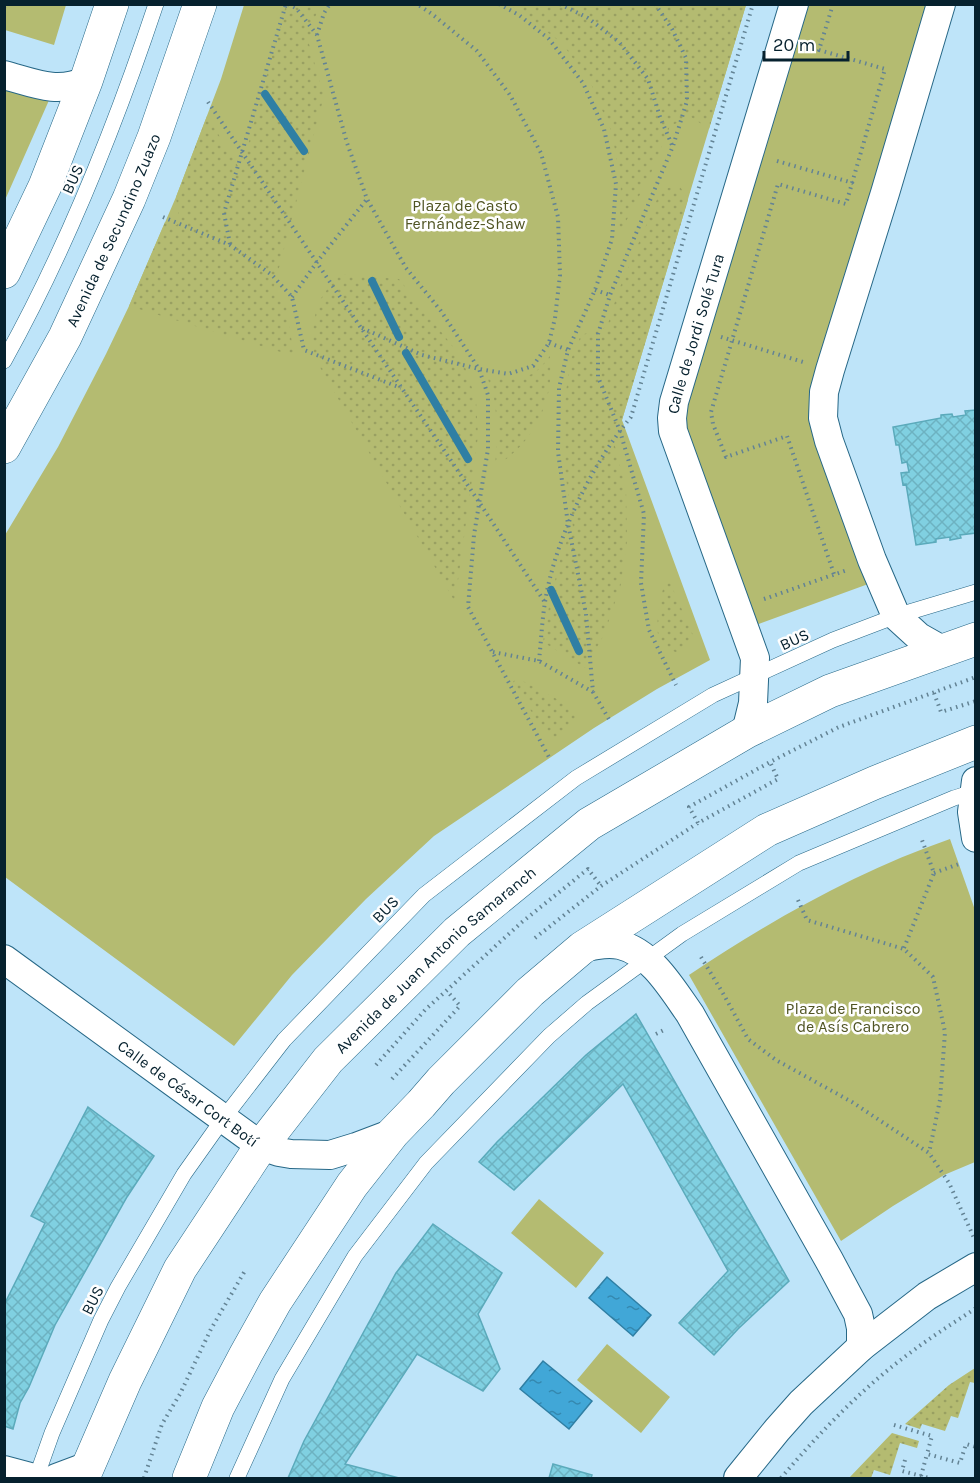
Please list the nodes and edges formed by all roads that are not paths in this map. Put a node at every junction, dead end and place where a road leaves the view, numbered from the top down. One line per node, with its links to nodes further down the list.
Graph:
1 (112, 4): 7 (street)
2 (156, 4): 9 (lane, BUS)
3 (200, 4): 10 (street, Avenida de Secundino Zuazo)
4 (794, 4): 15 (street, Calle de Jordi Solé Tura)
5 (941, 4): 12 (street)
6 (4, 75): 7 (street)
7 (86, 81): 8 (street)
8 (8, 252)
9 (4, 361)
10 (4, 447)
11 (975, 592): 12 (lane, BUS)
12 (896, 616): 14 (street); 15 (lane, BUS)
13 (975, 639): 14 (street, Avenida de Juan Antonio Samaranch)
14 (942, 650): 16 (street, Avenida de Juan Antonio Samaranch)
15 (754, 677): 16 (street, Calle de Jordi Solé Tura); 23 (lane, BUS)
16 (746, 732): 25 (street, Avenida de Juan Antonio Samaranch)
17 (975, 742): 20 (street)
18 (975, 788): 19 (street); 22 (lane)
19 (975, 838)
20 (582, 948): 22 (street); 24 (street)
21 (4, 959): 23 (street, Calle de César Cort Botí)
22 (647, 960): 27 (street); 33 (lane)
23 (224, 1119): 25 (street, Calle de César Cort Botí); 30 (lane, BUS)
24 (393, 1133): 25 (street, Calle de César Cort Botí); 32 (street)
25 (261, 1146): 29 (street, Avenida de Juan Antonio Samaranch)
26 (975, 1267): 27 (street)
27 (861, 1347): 34 (street)
28 (4, 1470): 30 (street)
29 (86, 1472): 31 (street)
30 (35, 1479)
31 (56, 1479)
32 (189, 1479)
33 (237, 1479)
34 (738, 1479)

